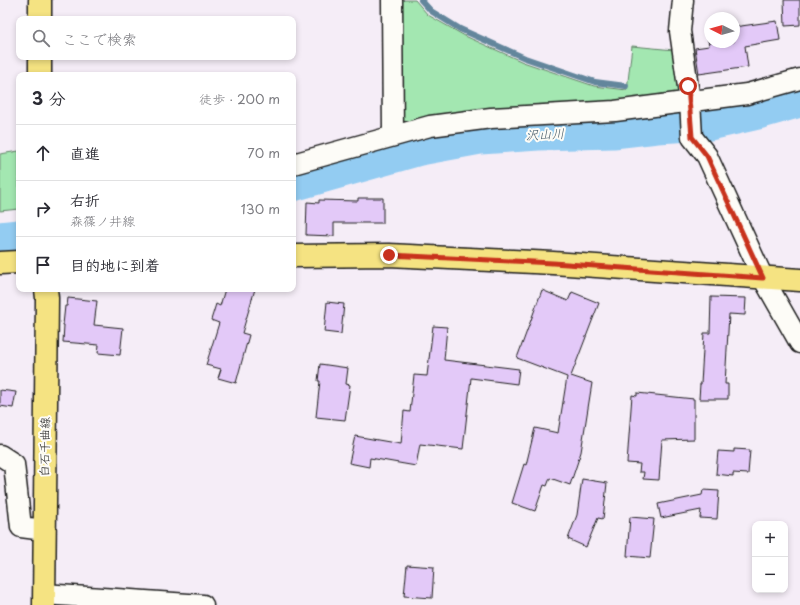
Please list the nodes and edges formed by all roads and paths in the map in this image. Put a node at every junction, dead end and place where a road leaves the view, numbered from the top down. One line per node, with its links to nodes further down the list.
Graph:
1 (40, 0): 4 (main road)
2 (392, 0): 9 (street)
3 (683, 0): 8 (street)
4 (40, 16)
5 (40, 60): 6 (main road)
6 (40, 72)
7 (800, 79): 8 (street)
8 (690, 106): 9 (street); 14 (street)
9 (393, 136): 10 (street)
10 (296, 163)
11 (296, 256): 14 (main road)
12 (16, 262): 13 (main road)
13 (0, 263)
14 (763, 278): 15 (main road); 17 (street)
15 (800, 280)
16 (46, 292): 19 (main road, 白石千曲線)
17 (800, 343)
18 (0, 456): 19 (street)
19 (44, 530): 20 (main road, 白石千曲線)
20 (44, 600): 21 (street)
21 (203, 605)

